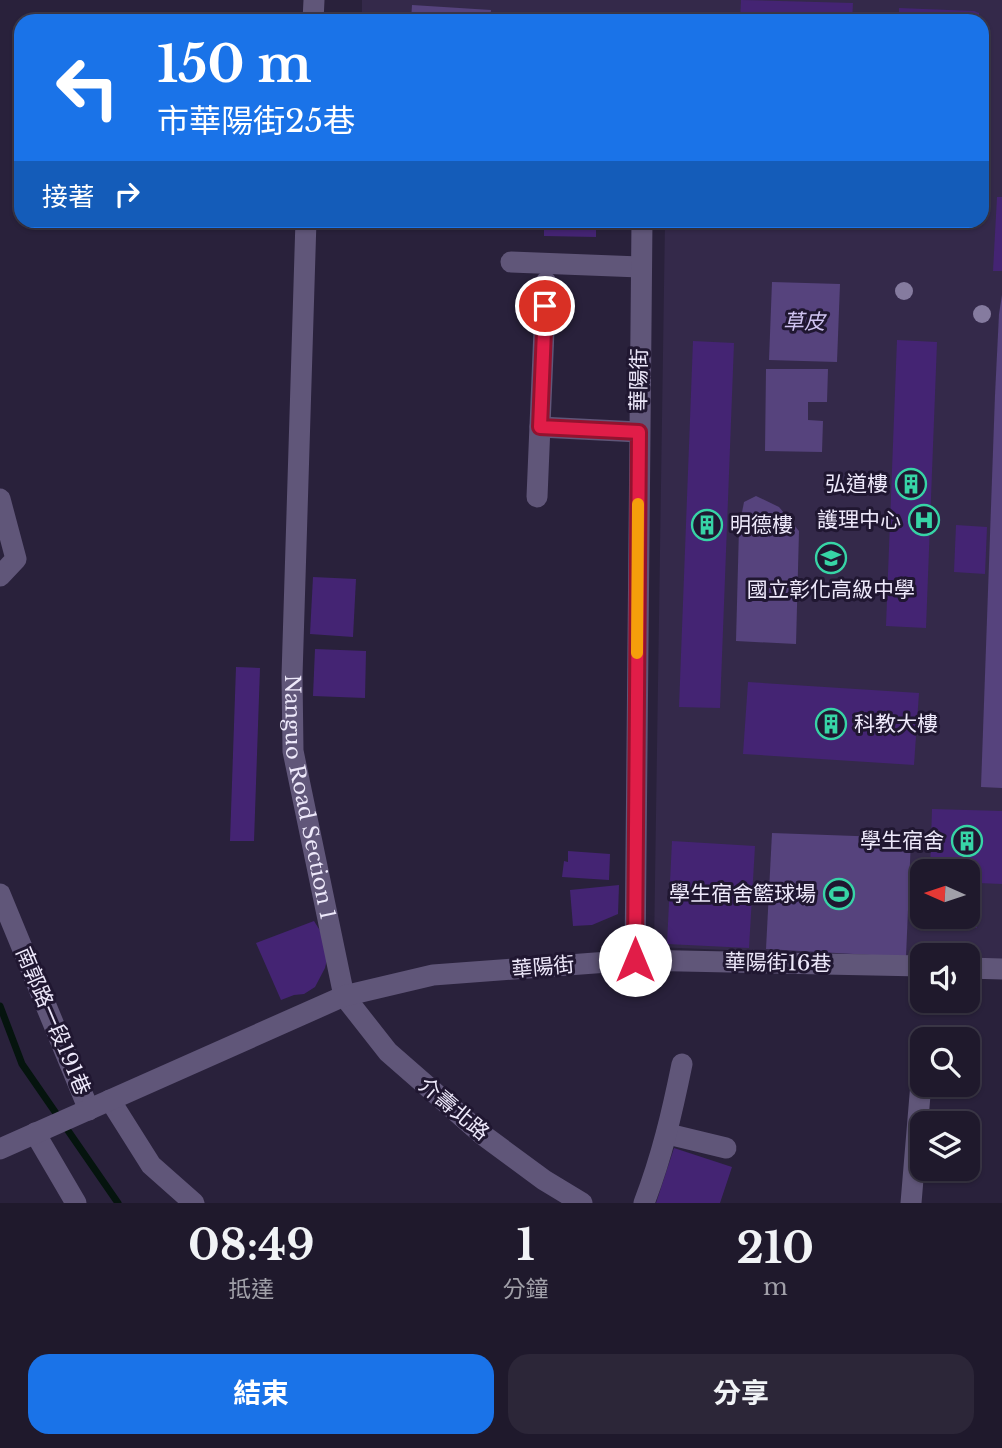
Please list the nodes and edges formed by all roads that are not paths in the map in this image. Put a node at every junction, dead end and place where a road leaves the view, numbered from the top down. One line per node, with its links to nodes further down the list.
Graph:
1 (306, 228): 16 (street, Nanguo Road Section 1)
2 (642, 228): 4 (street, 華陽街)
3 (511, 262): 4 (street)
4 (640, 267): 7 (street, 華陽街)
5 (546, 282): 6 (street)
6 (540, 427): 7 (street); 8 (street)
7 (639, 432): 12 (street, 華陽街)
8 (537, 497)
9 (0, 499): 10 (street)
10 (0, 576)
11 (0, 894): 20 (street, 南郭路一段191巷)
12 (635, 960): 13 (street, 華陽街16巷); 16 (street, 華陽街)
13 (910, 966)
14 (980, 968): 15 (street)
15 (1002, 969)
16 (344, 996): 19 (street); 27 (street, 介壽北路)
17 (681, 1064): 22 (street)
18 (920, 1097): 29 (street)
19 (110, 1100): 20 (street); 26 (street)
20 (89, 1110): 21 (street)
21 (42, 1131): 24 (street); 25 (street)
22 (668, 1134): 23 (street); 28 (street)
23 (726, 1148)
24 (0, 1149)
25 (76, 1203)
26 (194, 1203)
27 (582, 1203)
28 (644, 1203)
29 (911, 1203)

